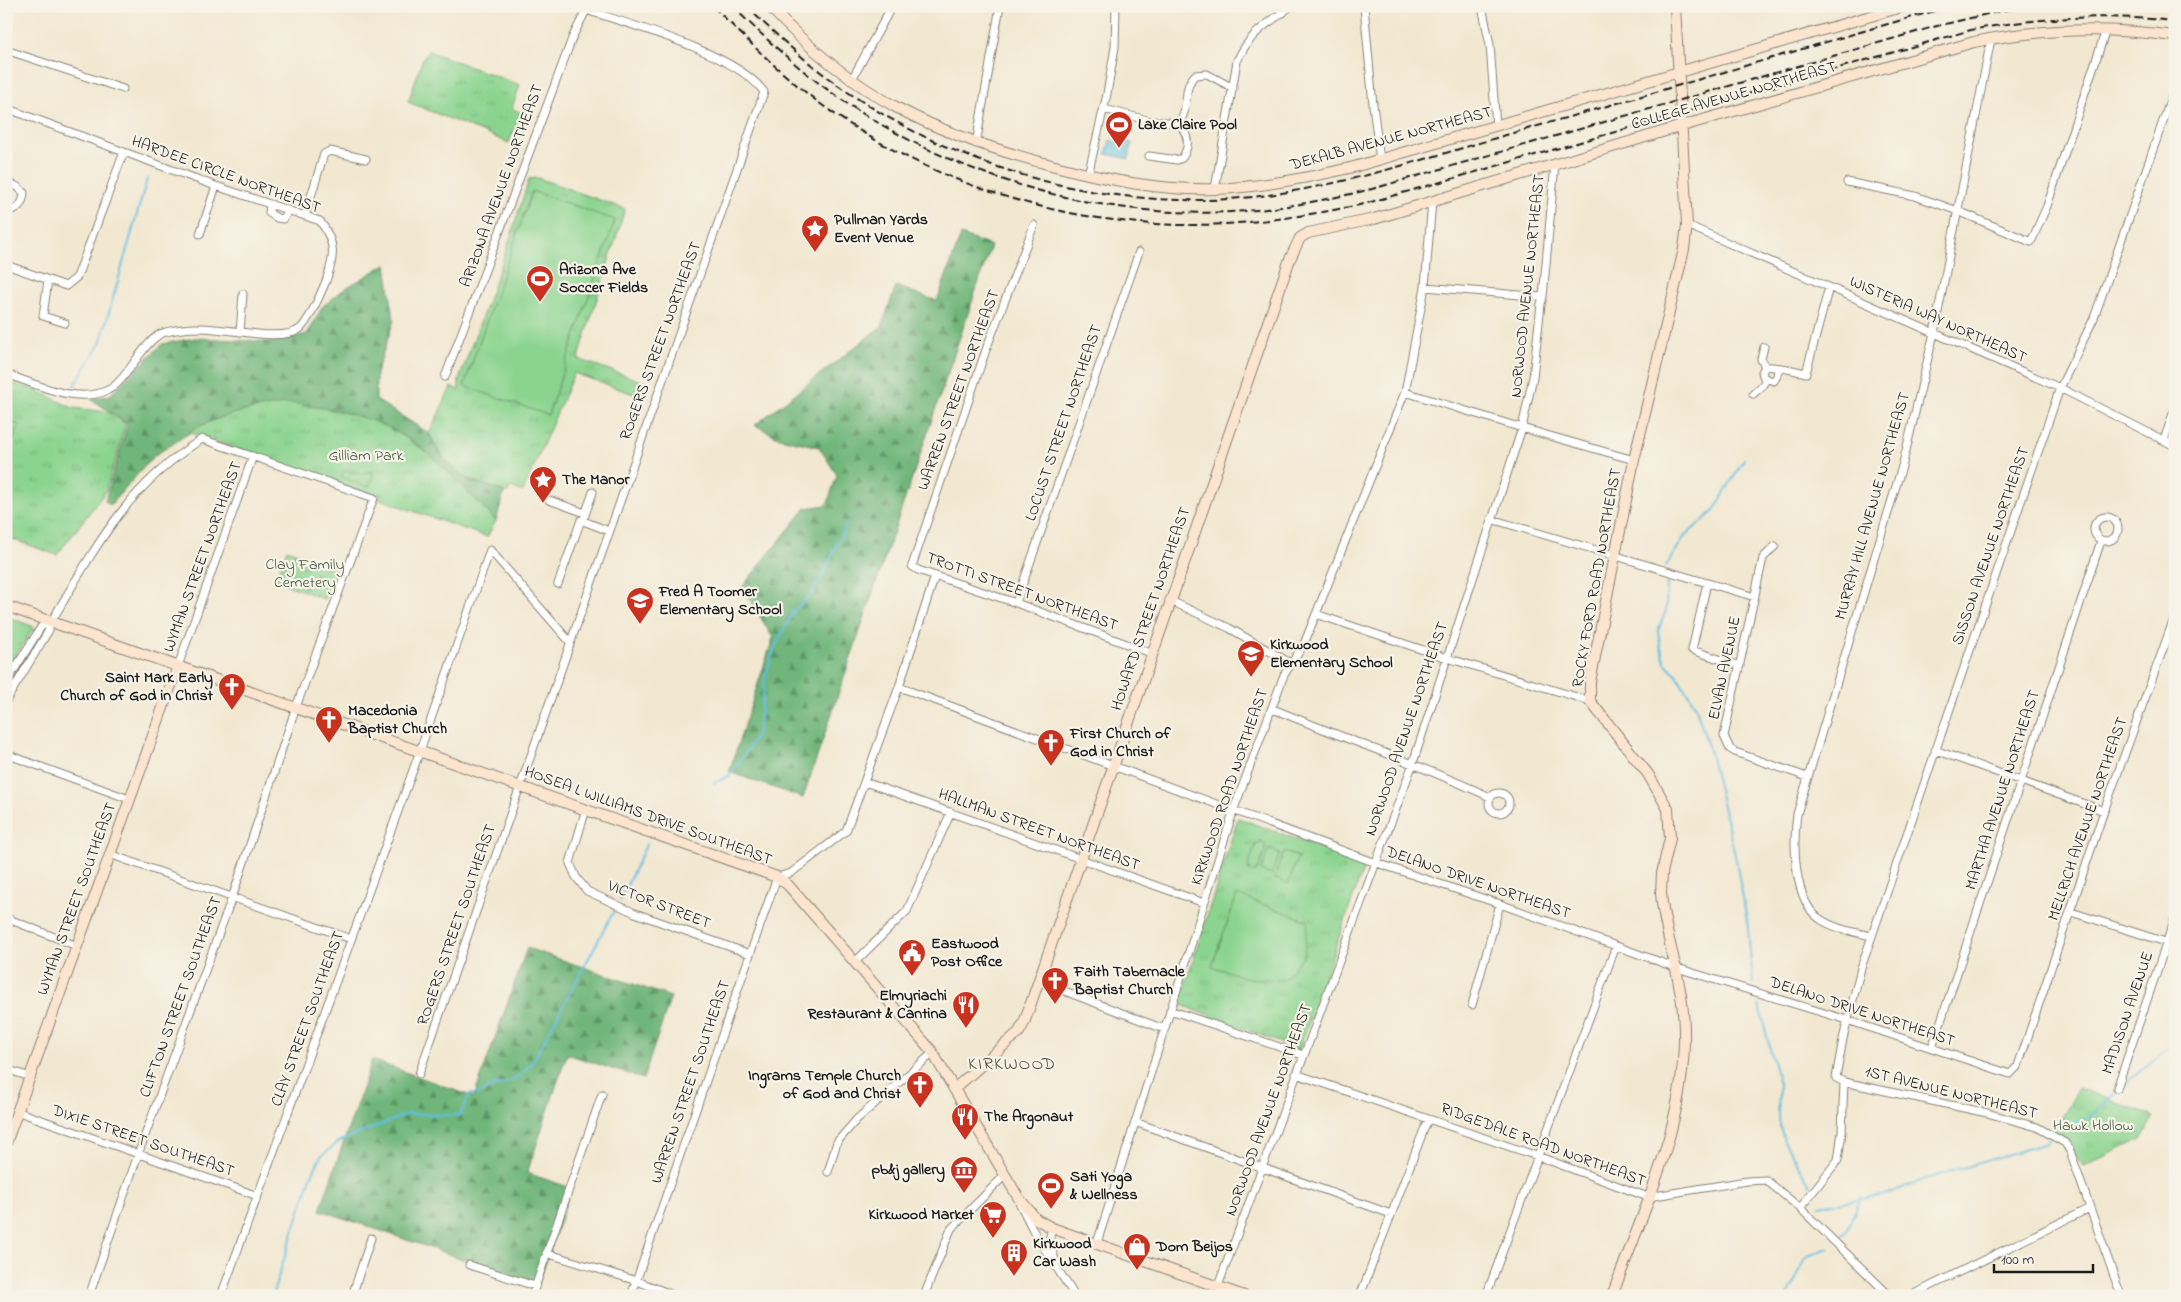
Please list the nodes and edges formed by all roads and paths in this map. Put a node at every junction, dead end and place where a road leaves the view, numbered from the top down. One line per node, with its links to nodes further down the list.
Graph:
1 (892, 6): 19 (street)
2 (1000, 6): 28 (street)
3 (1116, 6): 24 (street)
4 (1278, 6): 13 (street)
5 (1291, 6): 13 (street)
6 (1364, 6): 32 (street)
7 (1482, 6): 26 (street)
8 (1675, 6): 18 (street, ROCKY FORD ROAD NORTHEAST)
9 (1905, 6): 12 (street, DEKALB AVENUE NORTHEAST)
10 (770, 7): 19 (street, DEKALB AVENUE NORTHEAST)
11 (587, 8): 63 (street, ARIZONA AVENUE NORTHEAST); 79 (street, ROGERS STREET NORTHEAST)
12 (1871, 11): 18 (street, DEKALB AVENUE NORTHEAST)
13 (1283, 12): 21 (street)
14 (2106, 30): 15 (street, COLLEGE AVENUE NORTHEAST); 16 (street, COLLEGE AVENUE NORTHEAST); 43 (street)
15 (2175, 36)
16 (1991, 39): 27 (street, COLLEGE AVENUE NORTHEAST); 43 (street, MURRAY HILL AVENUE NORTHEAST)
17 (6, 50): 22 (street)
18 (1679, 72): 26 (street, DEKALB AVENUE NORTHEAST); 27 (street, ROCKY FORD ROAD NORTHEAST)
19 (852, 81): 28 (street, DEKALB AVENUE NORTHEAST)
20 (2175, 87): 65 (street, SISSON AVENUE NORTHEAST)
21 (1233, 88): 25 (street); 38 (street)
22 (123, 89)
23 (6, 108): 29 (street, HARDEE CIRCLE NORTHEAST)
24 (1104, 109): 25 (street); 34 (street)
25 (1179, 123): 30 (street)
26 (1496, 126): 32 (street, DEKALB AVENUE NORTHEAST)
27 (1682, 126): 33 (street, COLLEGE AVENUE NORTHEAST); 46 (street, ROCKY FORD ROAD NORTHEAST)
28 (976, 144): 34 (street, DEKALB AVENUE NORTHEAST)
29 (124, 152): 37 (street, HARDEE CIRCLE NORTHEAST); 51 (street)
30 (1149, 156)
31 (366, 160): 44 (street)
32 (1380, 160): 38 (street, DEKALB AVENUE NORTHEAST)
33 (1555, 164): 39 (street, COLLEGE AVENUE NORTHEAST); 55 (street, NORWOOD AVENUE NORTHEAST)
34 (1088, 175): 38 (street, DEKALB AVENUE NORTHEAST)
35 (1847, 182): 43 (street)
36 (6, 185): 42 (street)
37 (216, 186): 40 (street, HARDEE CIRCLE NORTHEAST); 48 (street)
38 (1215, 189)
39 (1432, 201): 47 (street, COLLEGE AVENUE NORTHEAST); 52 (street, KIRKWOOD ROAD NORTHEAST)
40 (270, 204): 41 (street, HARDEE CIRCLE NORTHEAST); 41 (street)
41 (289, 210): 44 (street, HARDEE CIRCLE NORTHEAST)
42 (6, 211)
43 (1958, 211): 58 (street, MURRAY HILL AVENUE NORTHEAST)
44 (305, 216): 57 (street, HARDEE CIRCLE NORTHEAST)
45 (1034, 225): 83 (street, WARREN STREET NORTHEAST)
46 (1687, 225): 53 (street, WISTERIA WAY NORTHEAST); 73 (street, ROCKY FORD ROAD NORTHEAST)
47 (1308, 233): 88 (street, HOWARD STREET NORTHEAST)
48 (200, 234)
49 (1139, 252): 89 (street, LOCUST STREET NORTHEAST)
50 (6, 265): 51 (street)
51 (48, 280): 56 (street)
52 (1425, 287): 55 (street); 66 (street, KIRKWOOD ROAD NORTHEAST)
53 (1829, 287): 58 (street, WISTERIA WAY NORTHEAST); 61 (street)
54 (242, 294): 57 (street)
55 (1543, 297): 69 (street, NORWOOD AVENUE NORTHEAST)
56 (65, 323)
57 (240, 332): 62 (street, HARDEE CIRCLE NORTHEAST)
58 (1934, 333): 65 (street, WISTERIA WAY NORTHEAST); 111 (street, MURRAY HILL AVENUE NORTHEAST)
59 (1764, 346): 60 (street)
60 (1765, 367): 61 (street); 64 (street)
61 (1778, 369): 64 (street)
62 (6, 374)
63 (445, 377)
64 (1766, 380): 67 (street)
65 (2060, 388): 70 (street, WISTERIA WAY NORTHEAST); 107 (street, SISSON AVENUE NORTHEAST)
66 (1405, 392): 69 (street); 91 (street, KIRKWOOD ROAD NORTHEAST)
67 (1753, 394)
68 (2175, 408): 70 (street)
69 (1522, 428): 73 (street); 77 (street, NORWOOD AVENUE NORTHEAST)
70 (2164, 440): 71 (street, WISTERIA WAY NORTHEAST)
71 (2175, 446)
72 (253, 456): 93 (street); 98 (street, WYMAN STREET NORTHEAST); 104 (street, CLIFTON STREET SOUTHEAST)
73 (1634, 460): 82 (street, ROCKY FORD ROAD NORTHEAST)
74 (593, 492): 76 (street)
75 (549, 500): 76 (street)
76 (586, 513): 78 (street)
77 (1491, 519): 82 (street); 96 (street, NORWOOD AVENUE NORTHEAST)
78 (582, 521): 79 (street); 85 (street)
79 (609, 530): 94 (street, ROGERS STREET NORTHEAST)
80 (2100, 541): 112 (street, MARTHA AVENUE NORTHEAST)
81 (1775, 546): 87 (street, ELVAN AVENUE)
82 (1616, 556): 86 (street); 103 (street, ROCKY FORD ROAD NORTHEAST)
83 (912, 566): 84 (street, TROTTI STREET NORTHEAST)
84 (935, 576): 89 (street, TROTTI STREET NORTHEAST); 101 (street)
85 (558, 584)
86 (1707, 584): 87 (street); 99 (street)
87 (1754, 597): 99 (street, ELVAN AVENUE)
88 (1169, 600): 95 (street, HOWARD STREET NORTHEAST); 97 (street)
89 (1016, 603): 95 (street, TROTTI STREET NORTHEAST)
90 (6, 606): 93 (street, HOSEA L WILLIAMS DRIVE SOUTHEAST)
91 (1316, 614): 96 (street); 97 (street, KIRKWOOD ROAD NORTHEAST)
92 (2175, 616): 119 (street, MELLRICH AVENUE NORTHEAST)
93 (48, 621): 98 (street, HOSEA L WILLIAMS DRIVE SOUTHEAST); 100 (street); 102 (street)
94 (570, 642): 106 (street, CLAY STREET SOUTHEAST); 114 (street, ROGERS STREET NORTHEAST)
95 (1151, 653): 109 (street, HOWARD STREET NORTHEAST)
96 (1448, 658): 103 (street); 110 (street, NORWOOD AVENUE NORTHEAST)
97 (1292, 664): 105 (street, KIRKWOOD ROAD NORTHEAST)
98 (178, 666): 104 (street, HOSEA L WILLIAMS DRIVE SOUTHEAST); 116 (street, WYMAN STREET SOUTHEAST)
99 (1740, 666): 111 (street, ELVAN AVENUE)
100 (6, 683)
101 (899, 687): 109 (street, DELANO DRIVE NORTHEAST); 113 (street)
102 (6, 701)
103 (1590, 701): 139 (street, ROCKY FORD ROAD NORTHEAST)
104 (296, 708): 106 (street, HOSEA L WILLIAMS DRIVE SOUTHEAST); 125 (street, CLIFTON STREET SOUTHEAST)
105 (1273, 709): 110 (street); 118 (street, KIRKWOOD ROAD NORTHEAST)
106 (420, 750): 114 (street, HOSEA L WILLIAMS DRIVE SOUTHEAST); 132 (street, CLAY STREET SOUTHEAST)
107 (1935, 750): 112 (street); 131 (street, SISSON AVENUE NORTHEAST)
108 (6, 754): 116 (street)
109 (1114, 765): 118 (street, DELANO DRIVE NORTHEAST); 122 (street, HOWARD STREET NORTHEAST)
110 (1412, 766): 115 (street); 123 (street, NORWOOD AVENUE NORTHEAST)
111 (1807, 777): 131 (street, MURRAY HILL AVENUE NORTHEAST)
112 (2021, 781): 119 (street); 146 (street, MARTHA AVENUE NORTHEAST)
113 (865, 782): 120 (street, HALLMAN STREET NORTHEAST); 124 (street)
114 (521, 786): 117 (street, HOSEA L WILLIAMS DRIVE SOUTHEAST); 150 (street, ROGERS STREET SOUTHEAST)
115 (1490, 797)
116 (129, 799): 121 (street, WYMAN STREET SOUTHEAST)
117 (586, 809): 124 (street, HOSEA L WILLIAMS DRIVE SOUTHEAST); 137 (street, VICTOR STREET)
118 (1234, 809): 123 (street, DELANO DRIVE NORTHEAST); 126 (street, KIRKWOOD ROAD NORTHEAST)
119 (2104, 810): 128 (street, MELLRICH AVENUE NORTHEAST)
120 (951, 812): 122 (street, HALLMAN STREET NORTHEAST); 138 (street)
121 (109, 854): 125 (street); 135 (street, WYMAN STREET SOUTHEAST)
122 (1080, 859): 126 (street, HALLMAN STREET NORTHEAST); 140 (street, HOWARD STREET NORTHEAST)
123 (1376, 863): 127 (street, DELANO DRIVE NORTHEAST); 148 (street, NORWOOD AVENUE NORTHEAST)
124 (777, 877): 137 (street, WARREN STREET SOUTHEAST); 138 (street, HOSEA L WILLIAMS DRIVE SOUTHEAST)
125 (233, 897): 132 (street); 161 (street, CLIFTON STREET SOUTHEAST)
126 (1204, 903): 142 (street, KIRKWOOD ROAD NORTHEAST)
127 (1500, 904): 136 (street, DELANO DRIVE NORTHEAST); 141 (street)
128 (2071, 912): 133 (street); 145 (street, MELLRICH AVENUE NORTHEAST)
129 (6, 918): 135 (street)
130 (2175, 918): 133 (street, MADISON AVENUE)
131 (1871, 936): 143 (street, SISSON AVENUE NORTHEAST)
132 (351, 939): 166 (street, CLAY STREET SOUTHEAST)
133 (2166, 942): 134 (street); 154 (street, MADISON AVENUE)
134 (2175, 945)
135 (76, 946): 152 (street, WYMAN STREET SOUTHEAST)
136 (1616, 946): 139 (street, DELANO DRIVE NORTHEAST); 162 (street)
137 (750, 954): 178 (street, WARREN STREET SOUTHEAST)
138 (854, 963): 147 (street, HOSEA L WILLIAMS DRIVE SOUTHEAST)
139 (1677, 968): 143 (street, DELANO DRIVE NORTHEAST); 168 (street, ROCKY FORD ROAD NORTHEAST)
140 (1038, 981): 144 (street); 155 (street, HOWARD STREET NORTHEAST)
141 (1472, 1005)
142 (1170, 1010): 144 (street, KIRKWOOD ROAD NORTHEAST); 148 (street)
143 (1848, 1020): 146 (street, DELANO DRIVE NORTHEAST); 153 (street, SISSON AVENUE NORTHEAST)
144 (1164, 1029): 159 (street, KIRKWOOD ROAD NORTHEAST)
145 (2029, 1032): 146 (street, DELANO DRIVE NORTHEAST)
146 (1932, 1048)
147 (933, 1053): 155 (street, HOSEA L WILLIAMS DRIVE SOUTHEAST); 164 (street)
148 (1303, 1055): 151 (street, NORWOOD AVENUE NORTHEAST)
149 (6, 1069): 152 (street)
150 (419, 1074)
151 (1296, 1074): 158 (street, RIDGEDALE ROAD NORTHEAST); 163 (street, NORWOOD AVENUE NORTHEAST)
152 (30, 1077): 157 (street, WYMAN STREET SOUTHEAST)
153 (1844, 1082): 169 (street); 170 (street, 1ST AVENUE NORTHEAST)
154 (2117, 1088)
155 (954, 1089): 165 (street, HOSEA L WILLIAMS DRIVE SOUTHEAST)
156 (602, 1094): 175 (street)
157 (19, 1112): 160 (street, WYMAN STREET SOUTHEAST); 161 (street, DIXIE STREET SOUTHEAST)
158 (1428, 1119): 162 (street, RIDGEDALE ROAD NORTHEAST); 171 (street)
159 (1135, 1122): 163 (street); 174 (street, KIRKWOOD ROAD NORTHEAST)
160 (7, 1141)
161 (139, 1153): 166 (street, DIXIE STREET SOUTHEAST); 181 (street, CLIFTON STREET SOUTHEAST)
162 (1537, 1156): 168 (street, RIDGEDALE ROAD NORTHEAST); 191 (street)
163 (1263, 1168): 171 (street); 180 (street, NORWOOD AVENUE NORTHEAST)
164 (828, 1172)
165 (1005, 1175): 167 (street, HOSEA L WILLIAMS DRIVE SOUTHEAST); 187 (street)
166 (258, 1196): 182 (street, CLAY STREET SOUTHEAST)
167 (1018, 1197): 172 (street, HOSEA L WILLIAMS DRIVE SOUTHEAST); 177 (street)
168 (1648, 1197): 169 (street, RIDGEDALE ROAD NORTHEAST); 192 (street, ROCKY FORD ROAD NORTHEAST)
169 (1800, 1208): 193 (street, RIDGEDALE ROAD NORTHEAST)
170 (2090, 1208): 194 (street); 195 (street, 1ST AVENUE NORTHEAST)
171 (1390, 1214): 190 (street)
172 (1052, 1228): 174 (street, HOSEA L WILLIAMS DRIVE SOUTHEAST); 177 (street)
173 (371, 1238): 183 (street)
174 (1096, 1243): 180 (street, HOSEA L WILLIAMS DRIVE SOUTHEAST)
175 (546, 1253): 178 (street); 179 (street)
176 (470, 1265): 179 (street)
177 (1058, 1268): 188 (street)
178 (637, 1281): 185 (street, WARREN STREET SOUTHEAST); 186 (street)
179 (535, 1286): 184 (street)
180 (1218, 1286): 189 (street, HOSEA L WILLIAMS DRIVE SOUTHEAST)
181 (89, 1296)
182 (221, 1296)
183 (352, 1296)
184 (532, 1296)
185 (632, 1296)
186 (676, 1296)
187 (924, 1296)
188 (1075, 1296)
189 (1244, 1296)
190 (1360, 1296)
191 (1486, 1296)
192 (1612, 1296)
193 (1890, 1296)
194 (1910, 1296)
195 (2121, 1296)

